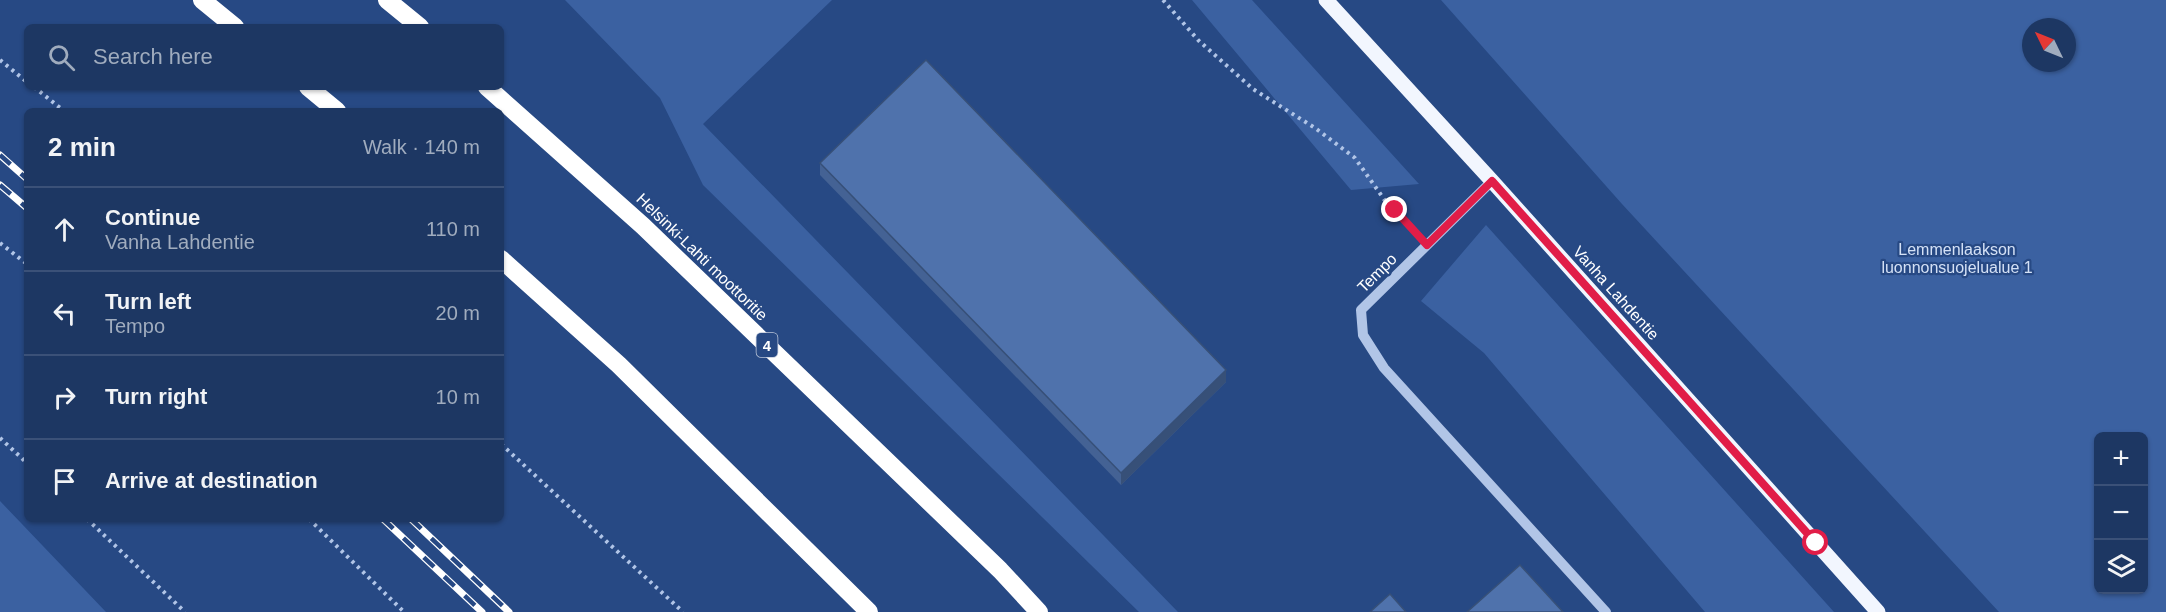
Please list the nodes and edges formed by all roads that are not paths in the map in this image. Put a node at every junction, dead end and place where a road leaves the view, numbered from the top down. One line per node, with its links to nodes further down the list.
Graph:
1 (202, 0): 4 (highway)
2 (387, 0): 5 (highway)
3 (1326, 0): 9 (main road, Vanha Lahdentie)
4 (231, 24)
5 (416, 24)
6 (312, 90): 8 (highway)
7 (490, 90): 12 (highway, Helsinki-Lahti moottoritie / 4)
8 (333, 108)
9 (1492, 181): 13 (street, Tempo); 14 (main road, Vanha Lahdentie)
10 (504, 262): 11 (highway)
11 (869, 612)
12 (1038, 612)
13 (1606, 612)
14 (1878, 612)

